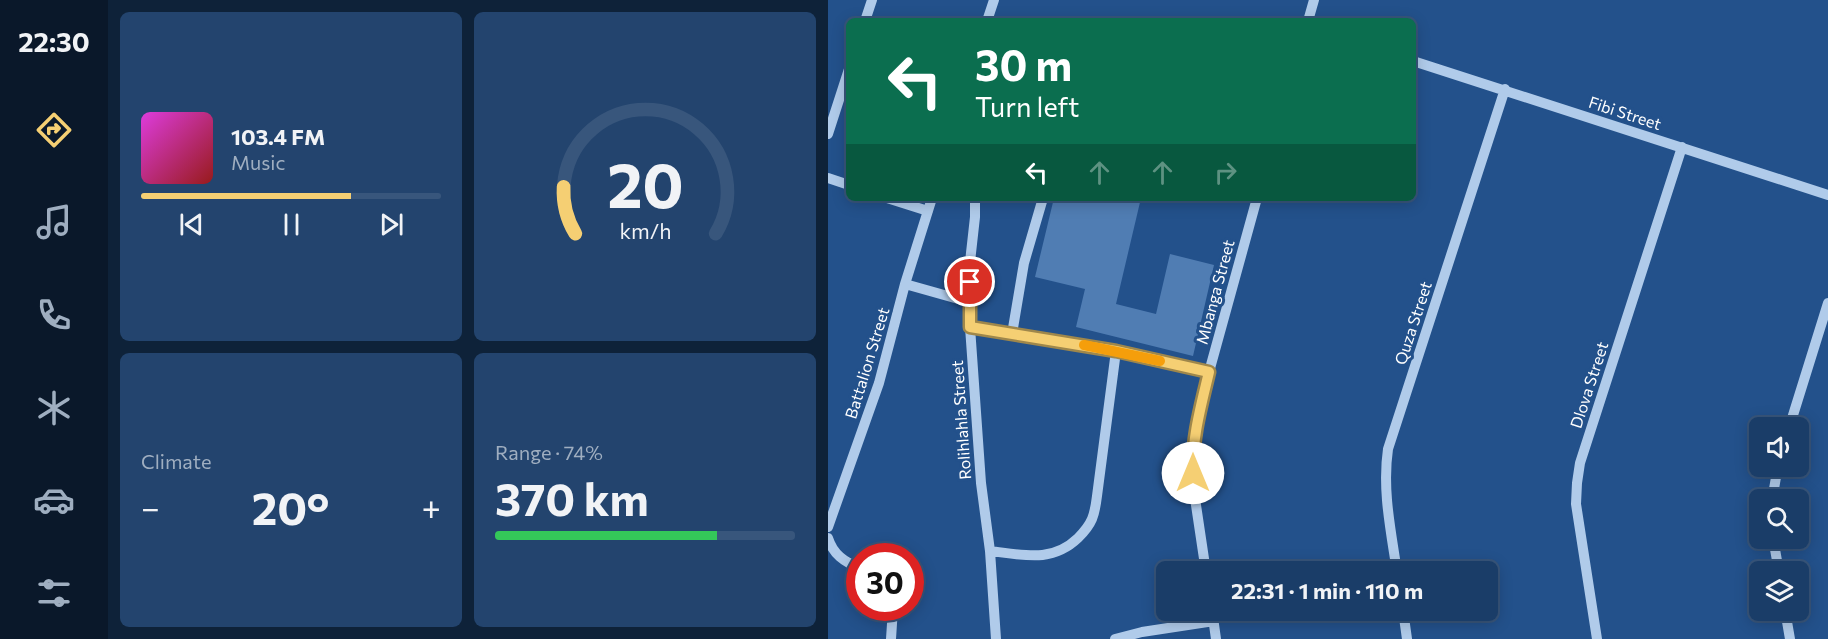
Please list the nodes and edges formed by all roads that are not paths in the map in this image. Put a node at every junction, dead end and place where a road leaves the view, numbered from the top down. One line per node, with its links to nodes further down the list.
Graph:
1 (872, 0): 4 (street)
2 (994, 0): 5 (street)
3 (1314, 0): 6 (street)
4 (866, 18)
5 (988, 18)
6 (1309, 18)
7 (1416, 62): 9 (street, Fibi Street)
8 (846, 78): 10 (street)
9 (1504, 89): 11 (street, Fibi Street); 34 (street, Quza Street)
10 (828, 134)
11 (1682, 147): 14 (street, Fibi Street); 45 (street, Dlova Street)
12 (828, 178): 13 (street)
13 (846, 184)
14 (1828, 195)
15 (896, 201): 20 (street)
16 (931, 201): 20 (street)
17 (975, 201): 22 (street, Rolihlahla Street)
18 (1042, 201): 25 (street)
19 (1256, 201): 27 (street, Mbanga Street)
20 (928, 212): 21 (street, Battalion Street)
21 (905, 284): 22 (street); 29 (street, Battalion Street)
22 (969, 302): 24 (street, Rolihlahla Street)
23 (1828, 303): 28 (street)
24 (970, 327): 25 (street); 31 (street, Rolihlahla Street)
25 (1012, 334): 26 (street)
26 (1116, 351): 27 (street); 31 (street)
27 (1209, 372): 33 (street, Mbanga Street)
28 (1792, 417)
29 (829, 523)
30 (828, 538): 32 (street)
31 (990, 551): 41 (street, Rolihlahla Street)
32 (846, 561)
33 (1204, 561)
34 (1395, 561)
35 (892, 621): 40 (street)
36 (1191, 621): 42 (street)
37 (1214, 621): 43 (street)
38 (1405, 621): 44 (street)
39 (1787, 621): 46 (street)
40 (891, 639)
41 (996, 639)
42 (1115, 639)
43 (1216, 639)
44 (1407, 639)
45 (1597, 639)
46 (1790, 639)

